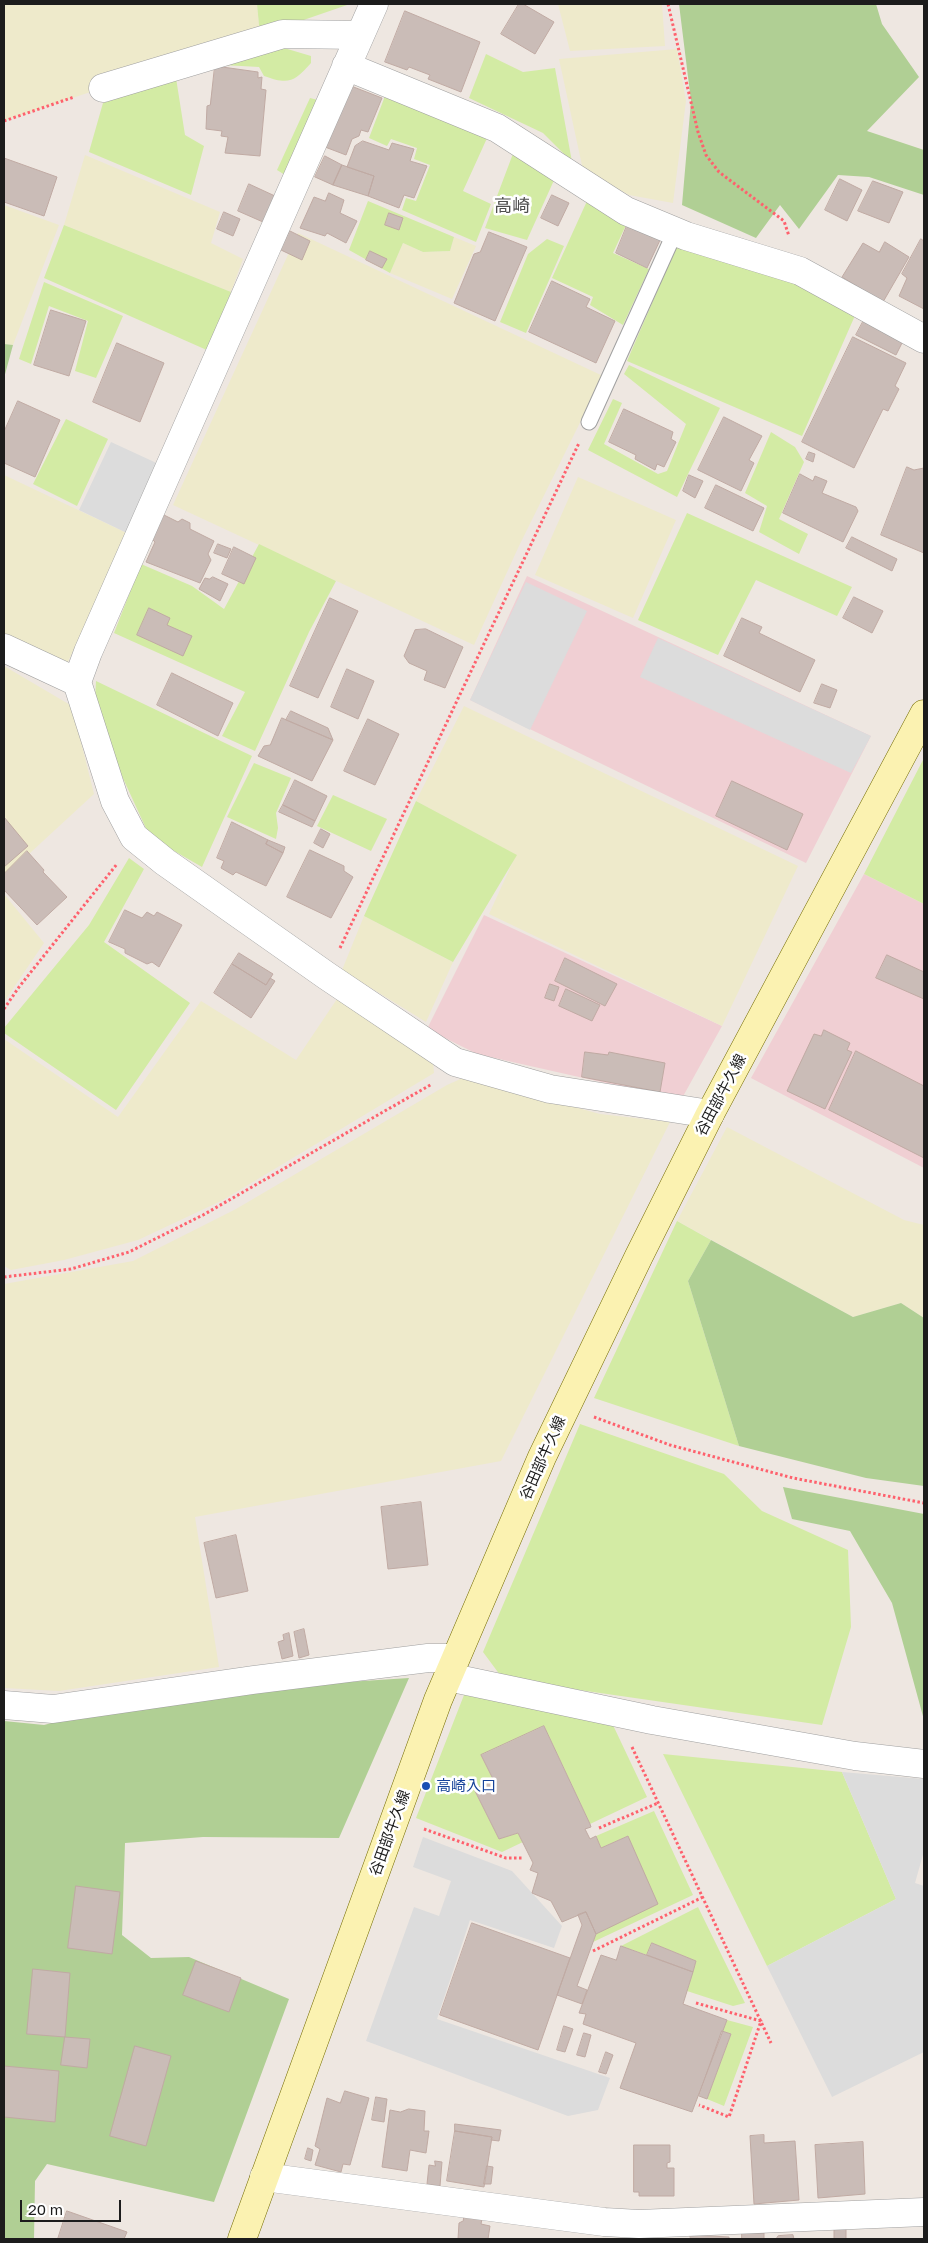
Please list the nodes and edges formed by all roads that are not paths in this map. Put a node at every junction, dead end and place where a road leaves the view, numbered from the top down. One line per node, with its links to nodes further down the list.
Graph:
1 (374, 4): 2 (street)
2 (360, 35): 3 (street); 4 (street)
3 (346, 66): 5 (street); 9 (street)
4 (103, 88)
5 (675, 232): 6 (street); 7 (lane)
6 (924, 339)
7 (589, 422)
8 (4, 648): 9 (street)
9 (77, 682): 11 (street)
10 (924, 714): 11 (main road, 谷田部牛久線)
11 (710, 1114): 12 (main road, 谷田部牛久線)
12 (451, 1668): 13 (street); 14 (street); 15 (main road, 谷田部牛久線)
13 (4, 1705)
14 (924, 1764)
15 (264, 2177): 16 (street); 17 (main road, 谷田部牛久線)
16 (924, 2212)
17 (242, 2239)

